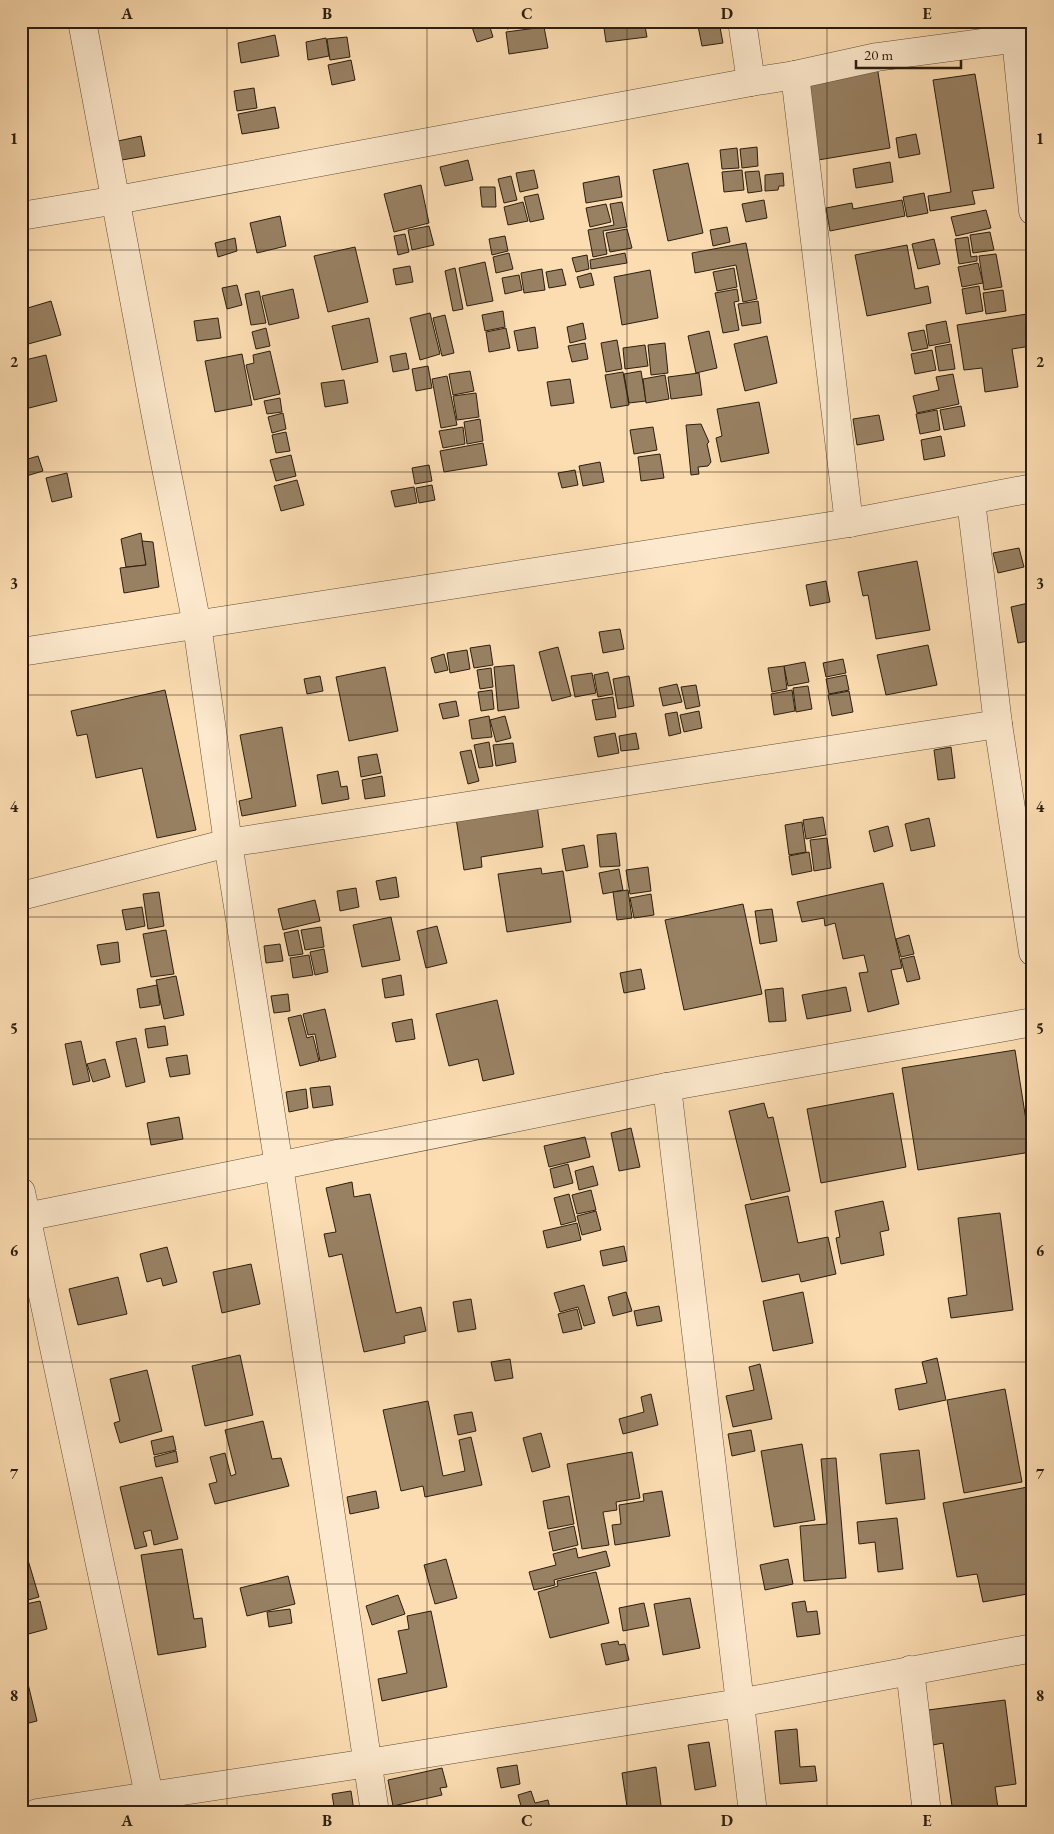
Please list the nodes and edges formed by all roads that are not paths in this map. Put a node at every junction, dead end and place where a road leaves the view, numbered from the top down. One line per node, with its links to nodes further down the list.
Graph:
1 (82, 21): 6 (street)
2 (742, 21): 5 (street)
3 (1024, 37): 4 (street); 7 (street)
4 (795, 75): 5 (street); 11 (street)
5 (751, 82): 6 (street)
6 (117, 200): 8 (street); 12 (street)
7 (1033, 211)
8 (21, 216)
9 (1033, 488): 10 (street)
10 (970, 501): 11 (street); 14 (street)
11 (849, 522): 12 (street)
12 (198, 625): 13 (street); 15 (street)
13 (21, 652)
14 (998, 724): 15 (street); 17 (street)
15 (228, 843): 16 (street); 20 (street)
16 (21, 896)
17 (1033, 952)
18 (1033, 1022): 19 (street)
19 (667, 1087): 20 (street); 24 (street)
20 (278, 1166): 21 (street); 25 (street)
21 (23, 1209): 26 (street)
22 (1033, 1648): 23 (street)
23 (910, 1670): 24 (street); 31 (street)
24 (739, 1703): 25 (street); 30 (street)
25 (368, 1763): 26 (street); 29 (street)
26 (149, 1795): 27 (street)
27 (120, 1807): 28 (street)
28 (37, 1813)
29 (375, 1813)
30 (753, 1813)
31 (927, 1813)

